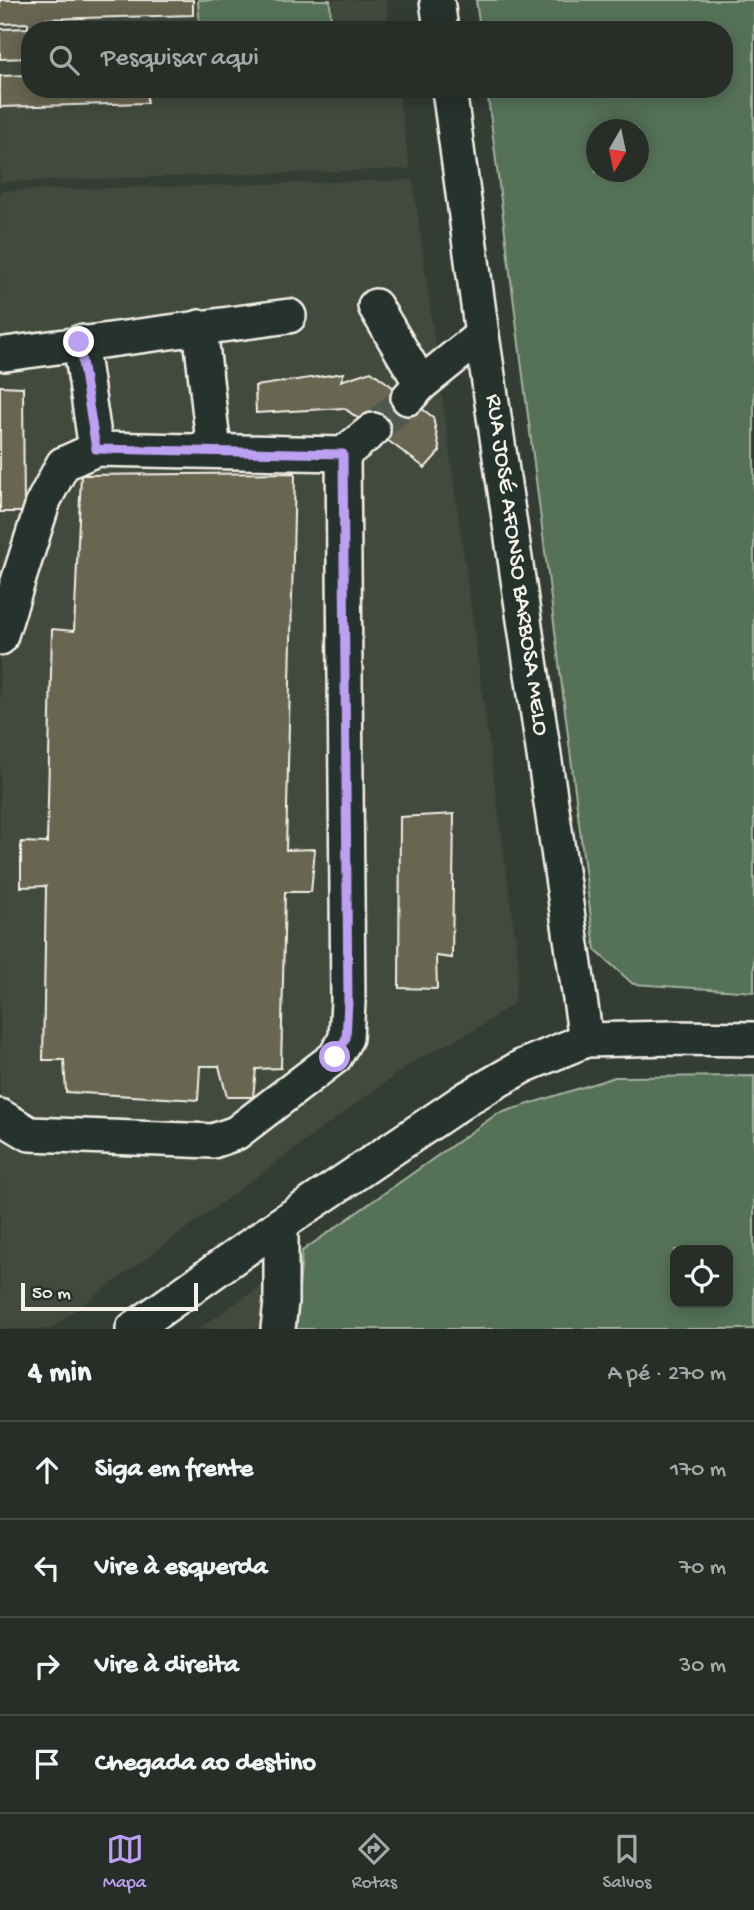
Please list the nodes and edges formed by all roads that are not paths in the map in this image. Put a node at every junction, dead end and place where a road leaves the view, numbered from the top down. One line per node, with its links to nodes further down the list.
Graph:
1 (437, 0): 2 (street)
2 (440, 21)
3 (450, 98): 7 (street, RUA JOSÉ AFONSO BARBOSA MELO)
4 (375, 306): 7 (street)
5 (289, 316): 6 (street)
6 (200, 327): 8 (street); 12 (street)
7 (482, 335): 16 (street, RUA JOSÉ AFONSO BARBOSA MELO)
8 (79, 342): 9 (street); 11 (street)
9 (5, 354)
10 (373, 430): 13 (street)
11 (96, 449): 12 (street); 14 (street)
12 (214, 451): 13 (street)
13 (343, 454): 17 (street)
14 (0, 638)
15 (754, 1039): 16 (street)
16 (586, 1040): 18 (street)
17 (0, 1116)
18 (281, 1224): 19 (street); 20 (street)
19 (134, 1329)
20 (278, 1329)

